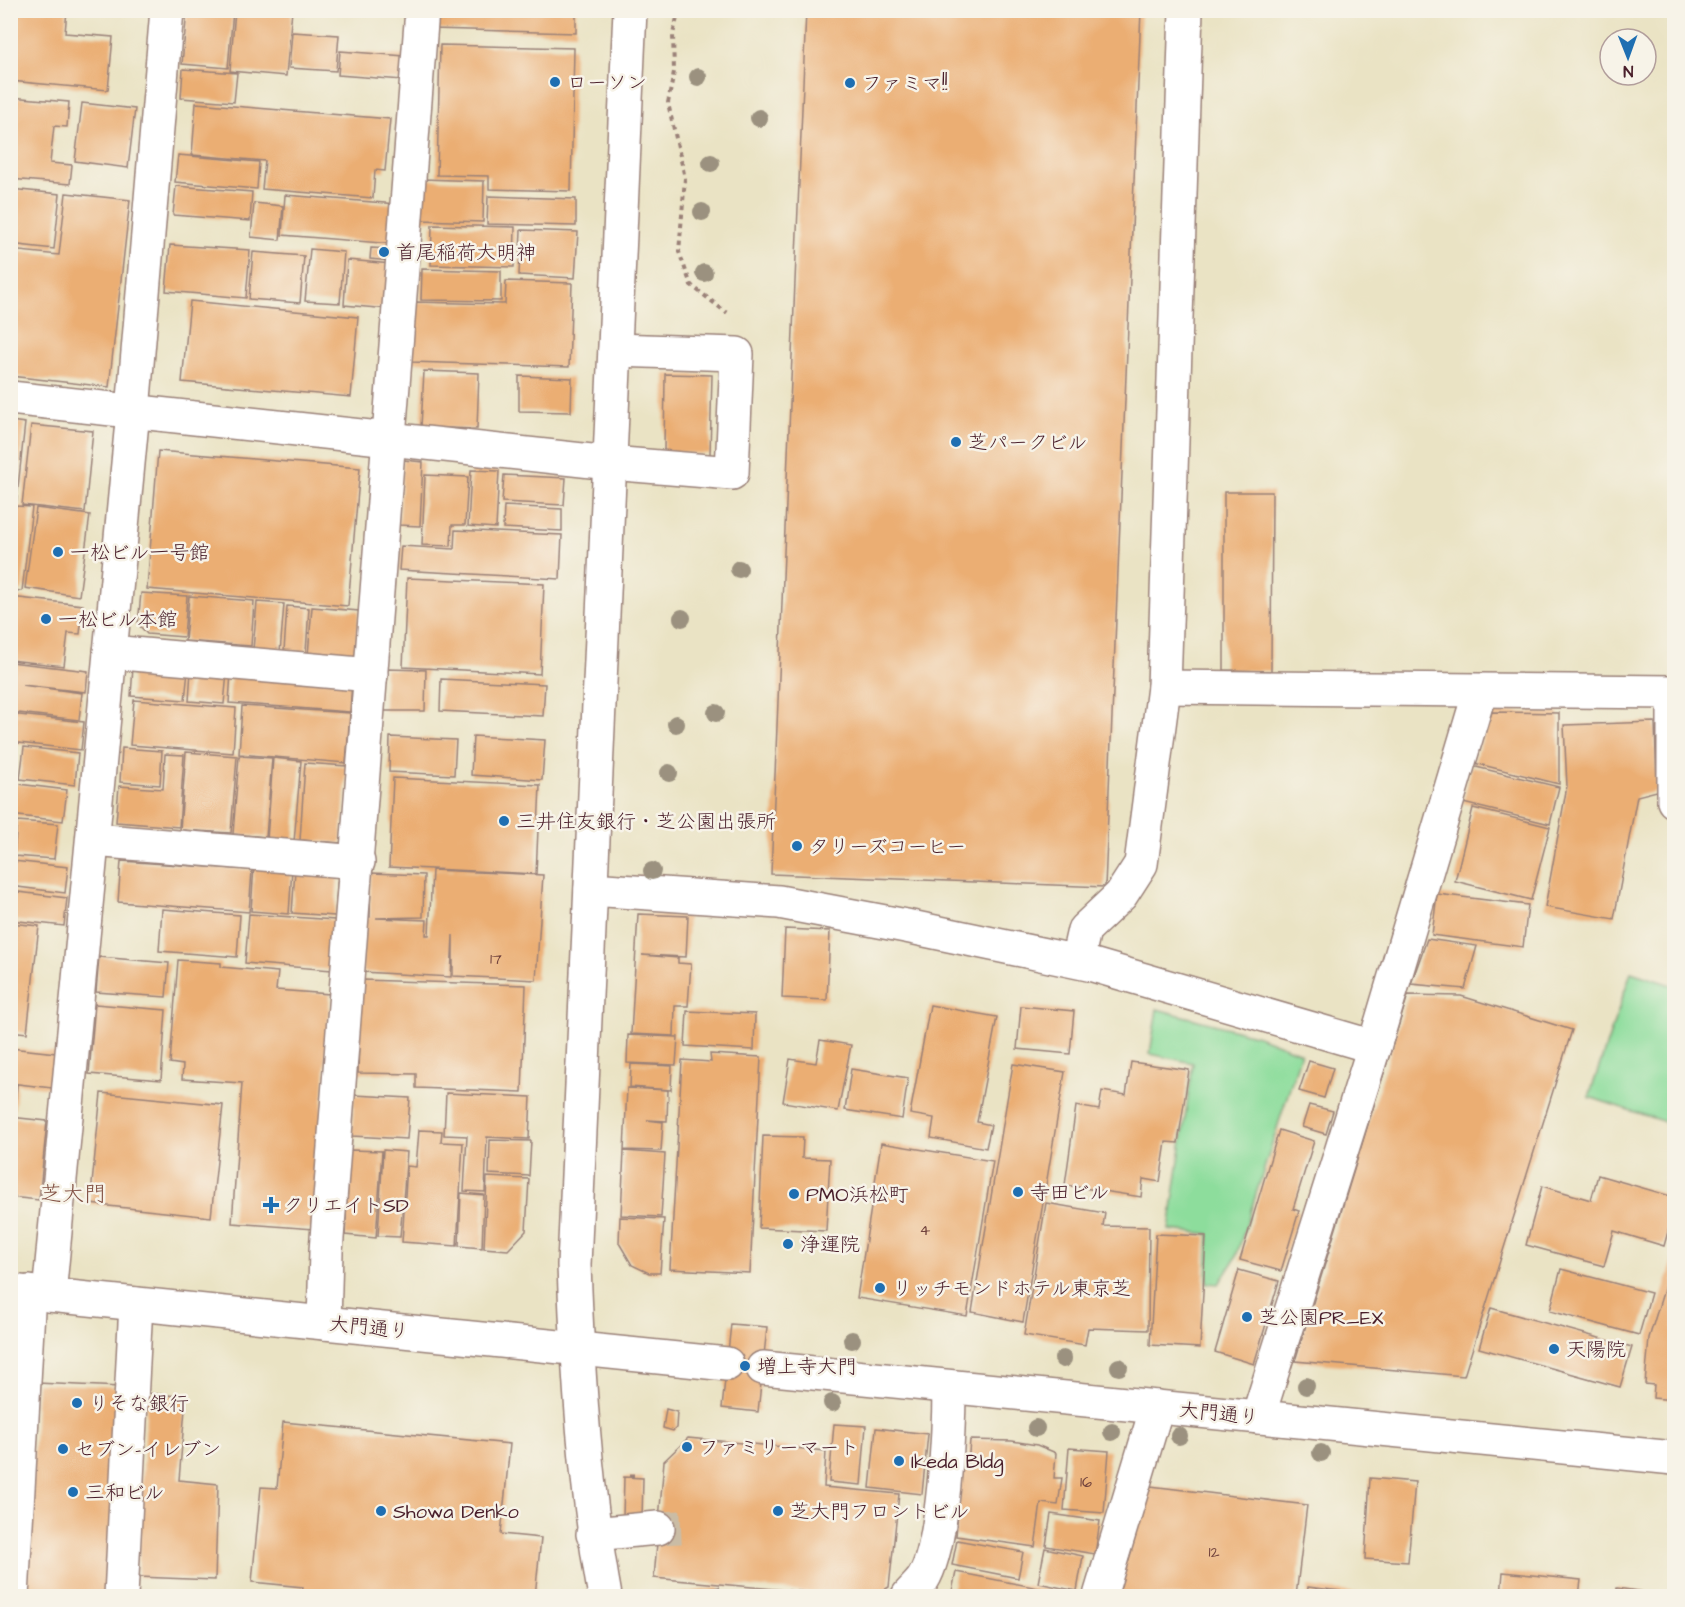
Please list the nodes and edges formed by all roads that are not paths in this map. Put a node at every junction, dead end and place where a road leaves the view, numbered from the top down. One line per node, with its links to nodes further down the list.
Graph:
1 (167, 10): 7 (street)
2 (422, 10): 8 (street)
3 (630, 10): 5 (street)
4 (1186, 10): 12 (street)
5 (615, 350): 9 (street); 9 (street)
6 (10, 398): 7 (street)
7 (134, 411): 8 (street); 10 (street)
8 (389, 439): 9 (street); 11 (street)
9 (610, 463): 19 (street)
10 (110, 652): 11 (street); 17 (street)
11 (372, 675): 18 (street)
12 (1164, 687): 13 (street); 20 (street)
13 (1480, 691): 14 (street); 21 (street)
14 (1674, 692)
15 (1674, 710): 16 (street)
16 (1674, 801)
17 (93, 840): 18 (street); 22 (street)
18 (358, 862): 24 (street)
19 (591, 889): 20 (street); 25 (street)
20 (1077, 961): 21 (street)
21 (1374, 1047): 30 (street)
22 (30, 1293): 23 (street, 大門通り); 34 (street)
23 (136, 1304): 24 (street, 大門通り); 35 (street)
24 (324, 1323): 25 (street, 大門通り)
25 (577, 1349): 26 (street, 大門通り); 33 (street)
26 (727, 1364)
27 (763, 1368): 28 (street, 大門通り)
28 (949, 1387): 29 (street, 大門通り); 37 (street)
29 (1157, 1407): 30 (street, 大門通り); 38 (street)
30 (1258, 1417): 31 (street, 大門通り)
31 (1674, 1458)
32 (658, 1528): 33 (street)
33 (593, 1534): 36 (street)
34 (12, 1596)
35 (122, 1596)
36 (604, 1596)
37 (908, 1596)
38 (1100, 1596)

